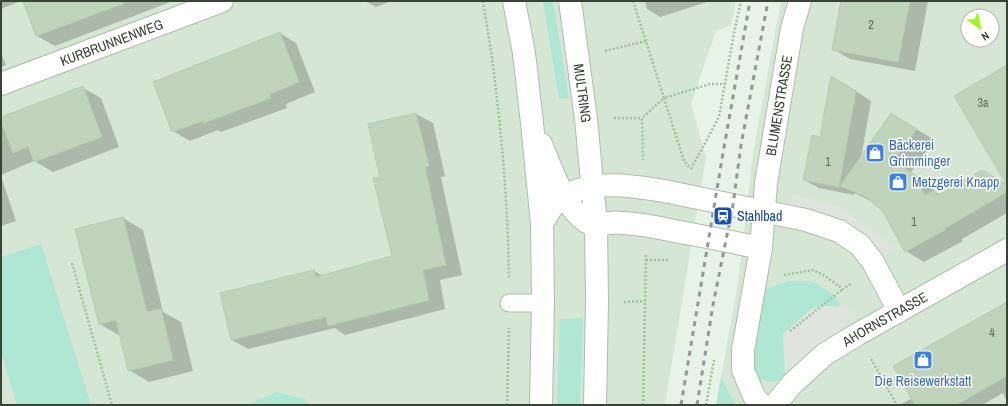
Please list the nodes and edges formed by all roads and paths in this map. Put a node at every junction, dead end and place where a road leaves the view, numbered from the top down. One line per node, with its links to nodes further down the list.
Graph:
1 (222, 1): 10 (street, KURBRUNNENWEG)
2 (483, 1): 29 (path)
3 (514, 1): 13 (street)
4 (570, 1): 16 (street, MULTRING)
5 (633, 1): 8 (path)
6 (741, 1): 11 (path)
7 (800, 1): 19 (street, BLUMENSTRASSE)
8 (646, 41): 9 (path); 12 (path)
9 (603, 52)
10 (1, 84)
11 (725, 84): 12 (path); 14 (path)
12 (664, 98): 14 (path); 17 (path)
13 (532, 123): 18 (street); 20 (street)
14 (691, 169): 15 (path)
15 (696, 170)
16 (592, 186): 17 (street); 18 (street); 21 (street, MULTRING)
17 (646, 188): 19 (street)
18 (565, 197): 20 (street); 21 (street)
19 (764, 212): 23 (street, BLUMENSTRASSE); 31 (street)
20 (542, 224): 30 (street)
21 (596, 224): 22 (street); 37 (street, MULTRING)
22 (646, 225): 23 (street); 38 (path)
23 (761, 248): 39 (street, BLUMENSTRASSE)
24 (1007, 250): 31 (street, AHORNSTRASSE)
25 (72, 263): 34 (path)
26 (777, 276): 28 (path)
27 (856, 280): 28 (path)
28 (843, 289): 32 (path)
29 (510, 303): 30 (lane); 35 (path)
30 (543, 303): 36 (street)
31 (899, 311): 33 (street, AHORNSTRASSE)
32 (790, 331)
33 (858, 334): 40 (street, AHORNSTRASSE); 41 (path)
34 (112, 405)
35 (507, 405)
36 (541, 405)
37 (595, 405)
38 (642, 405)
39 (761, 405)
40 (775, 405)
41 (897, 405)

